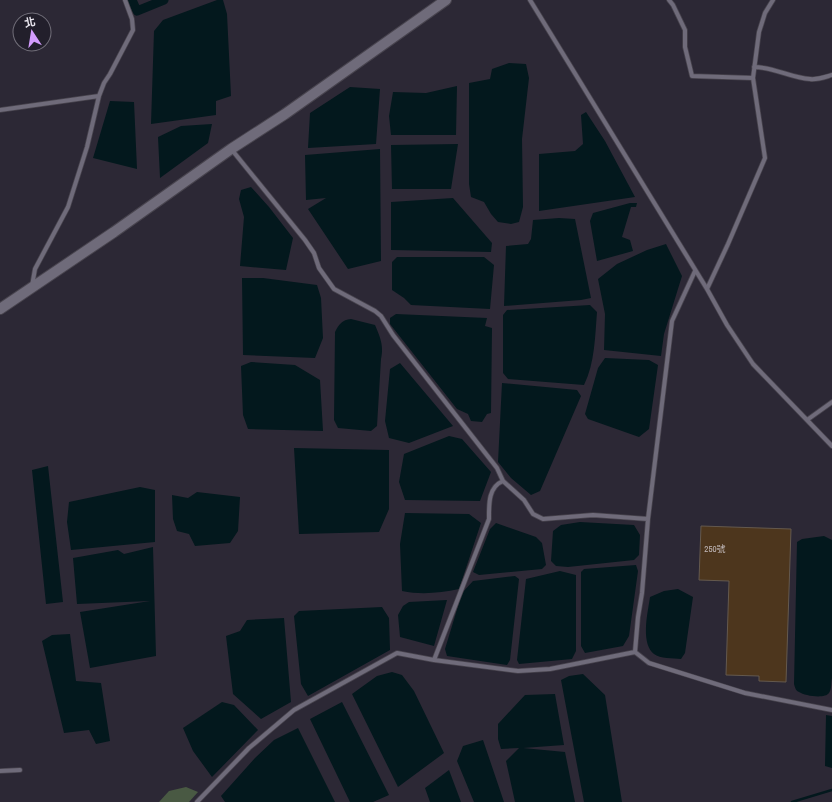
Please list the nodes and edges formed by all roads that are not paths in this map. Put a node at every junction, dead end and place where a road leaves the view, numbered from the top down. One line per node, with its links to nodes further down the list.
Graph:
1 (124, 0): 9 (lane)
2 (446, 0): 11 (street)
3 (530, 0): 12 (lane)
4 (669, 0): 8 (lane)
5 (773, 0): 6 (lane)
6 (754, 67): 7 (lane); 8 (lane)
7 (832, 75)
8 (753, 78): 14 (lane)
9 (99, 96): 10 (lane); 13 (lane)
10 (0, 110)
11 (231, 149): 13 (street); 19 (lane)
12 (695, 271): 14 (lane); 20 (lane)
13 (32, 288): 15 (street)
14 (707, 289): 17 (lane)
15 (0, 308)
16 (832, 402): 17 (lane)
17 (807, 420): 18 (lane)
18 (832, 446)
19 (504, 481): 20 (lane); 22 (lane)
20 (648, 519): 21 (lane)
21 (635, 652): 22 (lane); 23 (lane)
22 (434, 660): 26 (lane)
23 (832, 710)
24 (20, 770): 25 (lane)
25 (0, 771)
26 (197, 802)

